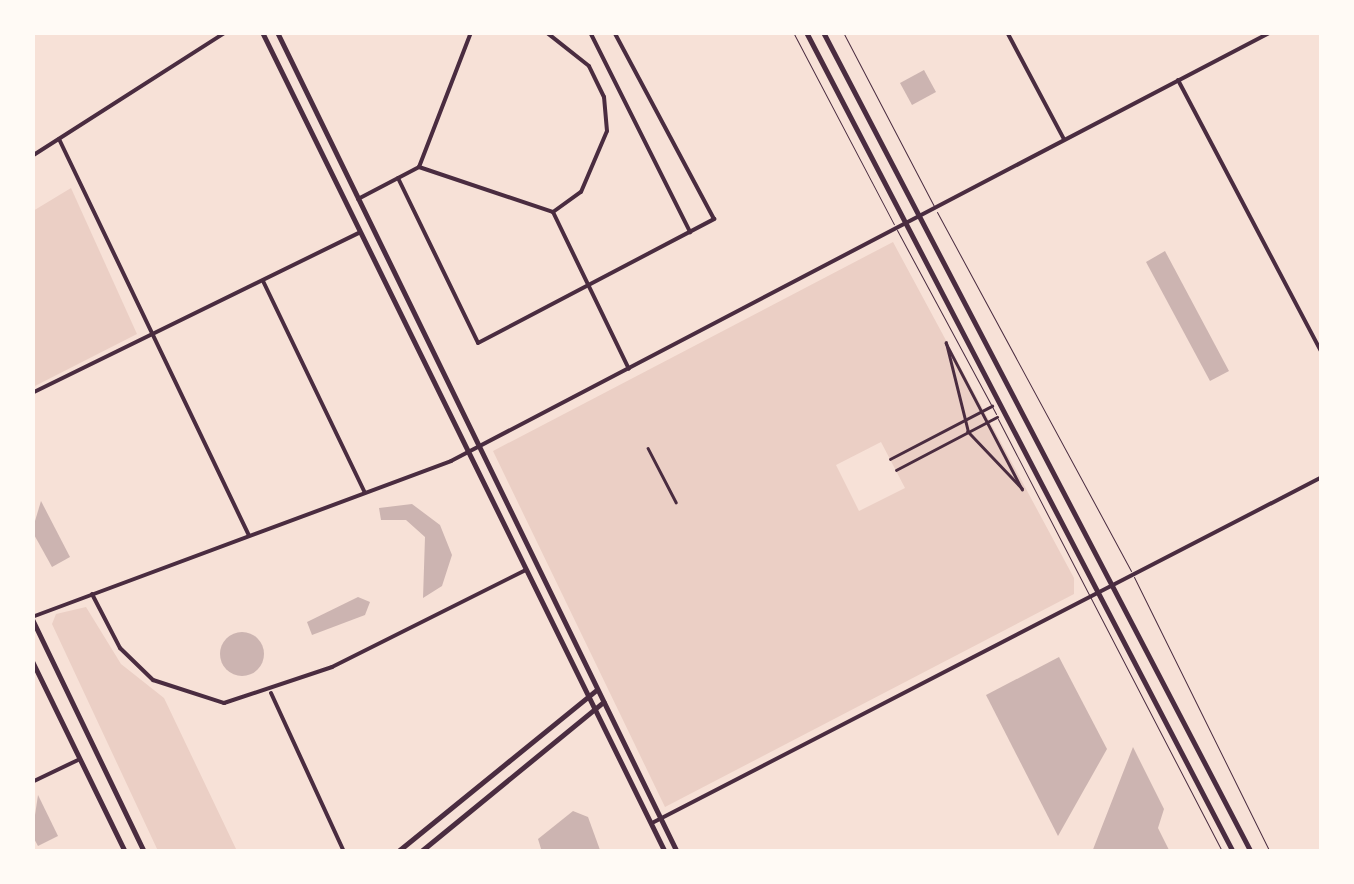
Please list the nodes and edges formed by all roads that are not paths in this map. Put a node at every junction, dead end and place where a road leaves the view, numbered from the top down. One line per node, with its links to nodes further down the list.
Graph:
1 (226, 32): 16 (street)
2 (262, 32): 28 (main road)
3 (277, 32): 21 (main road)
4 (471, 32): 14 (street)
5 (546, 32): 23 (street)
6 (590, 32): 27 (street)
7 (614, 32): 27 (street)
8 (793, 32): 26 (lane)
9 (806, 32): 25 (main road)
10 (823, 32): 24 (main road)
11 (843, 32): 22 (lane)
12 (1007, 32): 17 (street)
13 (1270, 32): 15 (street)
14 (463, 34): 19 (street)
15 (1178, 80): 17 (street); 32 (street)
16 (58, 139): 18 (street); 31 (street)
17 (1065, 140): 22 (street)
18 (32, 156)
19 (419, 166): 20 (street); 23 (street)
20 (398, 178): 21 (street); 30 (street)
21 (357, 200): 39 (main road)
22 (935, 209): 24 (street); 49 (lane)
23 (553, 212): 30 (street)
24 (920, 217): 25 (street); 50 (main road)
25 (906, 224): 26 (street); 51 (main road)
26 (896, 229): 33 (street); 35 (lane)
27 (690, 232): 30 (street)
28 (359, 233): 29 (street); 41 (main road)
29 (262, 281): 31 (street); 45 (street)
30 (588, 286): 33 (street)
31 (154, 335): 34 (street); 47 (street)
32 (1322, 353)
33 (629, 369): 39 (street)
34 (32, 393)
35 (992, 406): 36 (lane); 37 (street)
36 (997, 417): 38 (street); 53 (lane)
37 (963, 422): 38 (street); 38 (street); 42 (street)
38 (968, 432): 43 (street)
39 (479, 445): 41 (street); 56 (main road)
40 (648, 448): 46 (street)
41 (469, 451): 45 (street); 48 (main road)
42 (890, 459)
43 (896, 470)
44 (1322, 477): 49 (street)
45 (365, 493): 47 (street)
46 (676, 502)
47 (250, 536): 52 (street)
48 (524, 571): 57 (street); 58 (main road)
49 (1133, 575): 50 (street); 75 (lane)
50 (1116, 584): 51 (street); 74 (main road)
51 (1100, 593): 53 (street); 73 (main road)
52 (92, 594): 54 (street); 57 (street)
53 (1092, 597): 63 (street); 72 (lane)
54 (32, 618): 66 (main road)
55 (32, 661): 61 (main road)
56 (597, 689): 58 (main road); 59 (main road)
57 (271, 692): 67 (street)
58 (587, 696): 60 (main road); 68 (main road)
59 (604, 702): 60 (main road); 63 (main road)
60 (595, 709): 64 (main road); 69 (main road)
61 (80, 759): 62 (street); 65 (main road)
62 (32, 782)
63 (662, 818): 64 (street); 71 (main road)
64 (652, 824): 70 (main road)
65 (125, 852)
66 (144, 852)
67 (344, 852)
68 (396, 852)
69 (420, 852)
70 (665, 852)
71 (678, 852)
72 (1222, 852)
73 (1233, 852)
74 (1250, 852)
75 (1270, 852)

